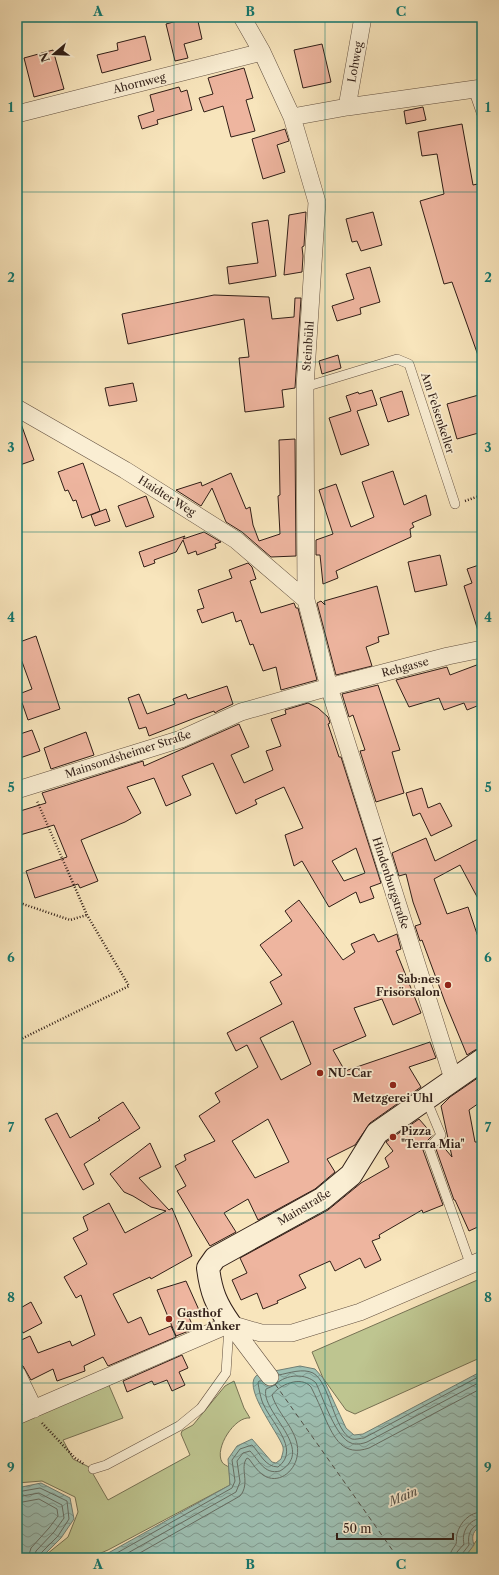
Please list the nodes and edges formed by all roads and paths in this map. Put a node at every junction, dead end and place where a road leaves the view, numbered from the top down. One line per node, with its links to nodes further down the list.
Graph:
1 (242, 17): 3 (street, Steinbühl)
2 (363, 17): 5 (street, Lohweg)
3 (262, 52): 6 (street, Ahornweg); 8 (street, Steinbühl)
4 (477, 89): 5 (street); 7 (lane)
5 (347, 107): 8 (street)
6 (17, 114)
7 (482, 114)
8 (292, 117): 9 (street, Steinbühl)
9 (305, 387): 12 (lane, Am Felsenkeller); 13 (street, Steinbühl)
10 (17, 408): 13 (street, Haidter Weg)
11 (482, 496): 12 (path)
12 (455, 504)
13 (306, 600): 15 (street, Steinbühl)
14 (482, 649): 15 (street, Rehgasse)
15 (329, 687): 16 (street, Mainsondsheimer Straße); 21 (street, Hindenburgstraße)
16 (24, 788): 18 (path)
17 (17, 902): 18 (path)
18 (87, 915): 19 (path)
19 (17, 1041)
20 (482, 1060): 21 (street, Mainstraße)
21 (453, 1079): 22 (street, Mainstraße)
22 (426, 1099): 23 (lane); 24 (street, Mainstraße)
23 (476, 1263): 24 (street)
24 (230, 1324): 26 (street, Mainstraße); 27 (street); 29 (lane)
25 (17, 1374): 27 (street)
26 (270, 1377)
27 (34, 1409): 28 (street); 29 (path)
28 (17, 1416)
29 (91, 1468)

